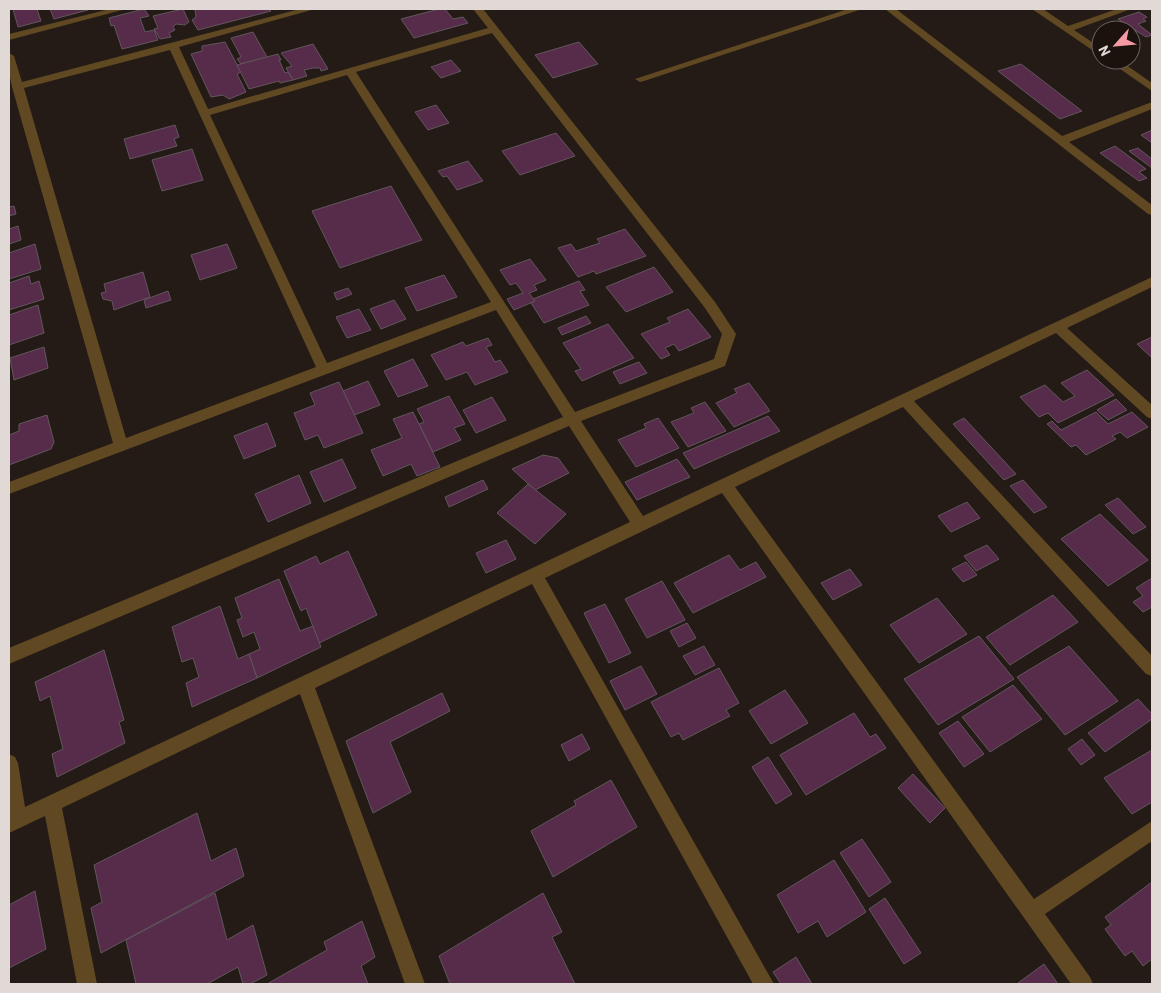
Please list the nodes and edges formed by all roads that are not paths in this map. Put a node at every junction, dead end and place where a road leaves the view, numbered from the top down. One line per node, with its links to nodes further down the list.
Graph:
1 (121, 9): 10 (street)
2 (310, 9): 11 (street)
3 (478, 9): 8 (street)
4 (857, 9): 16 (street)
5 (890, 9): 21 (street)
6 (1037, 9): 9 (street)
7 (1126, 9): 9 (street)
8 (495, 29): 15 (street); 29 (street)
9 (1067, 29): 12 (street)
10 (9, 37)
11 (173, 46): 17 (street); 20 (street)
12 (1091, 46)
13 (9, 56): 17 (street)
14 (1126, 70): 18 (street)
15 (350, 71): 20 (street); 24 (street)
16 (640, 79)
17 (18, 87): 30 (street)
18 (1152, 88)
19 (1152, 106): 21 (street)
20 (204, 113): 26 (street)
21 (1061, 140): 22 (street)
22 (1152, 210)
23 (1152, 282): 25 (street)
24 (499, 304): 26 (street); 29 (street)
25 (1058, 327): 27 (street); 28 (street)
26 (324, 370): 30 (street)
27 (905, 400): 31 (street); 36 (street)
28 (1152, 413)
29 (572, 419): 33 (street); 35 (street)
30 (121, 446): 32 (street)
31 (725, 485): 33 (street); 42 (street)
32 (9, 488)
33 (640, 525): 34 (street)
34 (535, 575): 37 (street); 45 (street)
35 (9, 656)
36 (1152, 668)
37 (305, 684): 39 (street); 44 (street)
38 (9, 763): 40 (street)
39 (52, 803): 40 (street); 43 (street)
40 (13, 821)
41 (1152, 830): 42 (street)
42 (1031, 912): 46 (street)
43 (87, 984)
44 (415, 984)
45 (764, 984)
46 (1083, 984)

